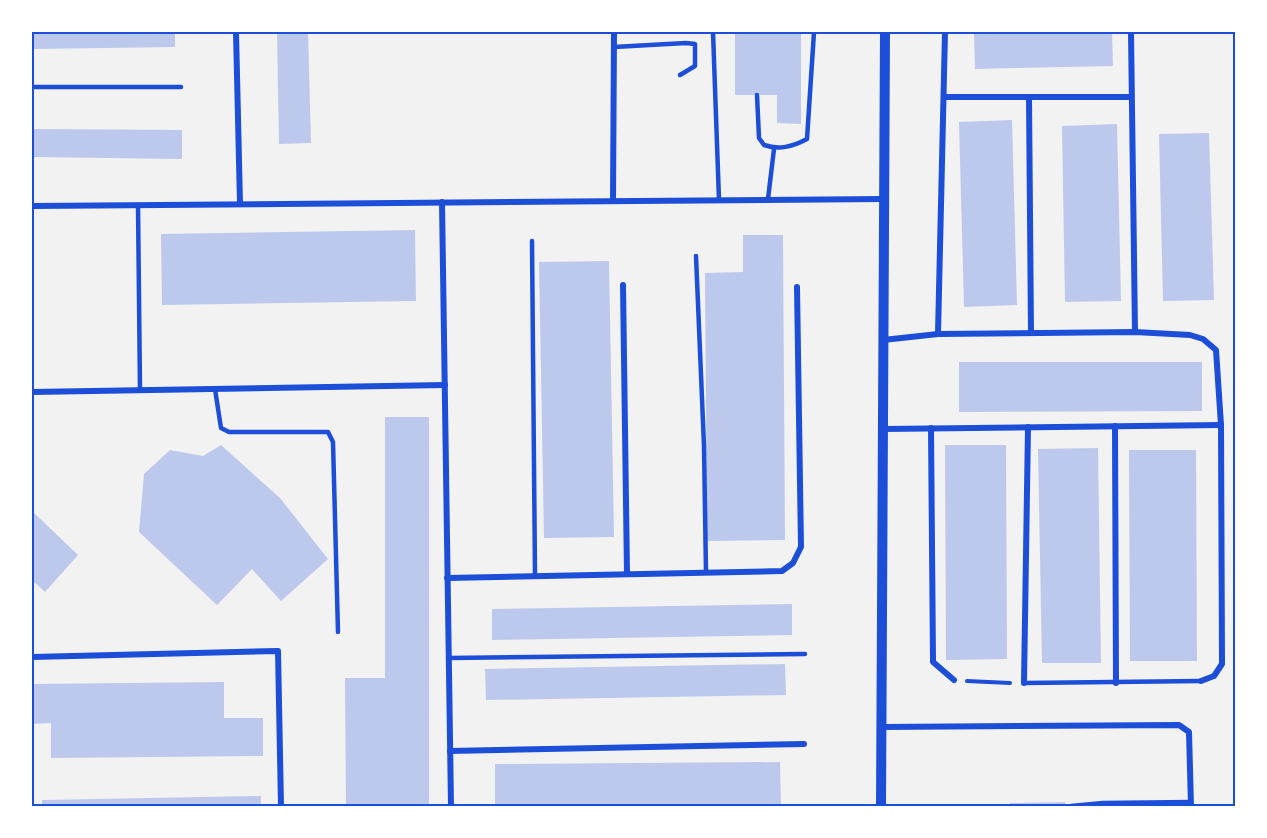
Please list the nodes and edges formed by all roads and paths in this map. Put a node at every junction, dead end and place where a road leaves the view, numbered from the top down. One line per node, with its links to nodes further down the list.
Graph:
1 (236, 32): 22 (street)
2 (614, 32): 8 (street)
3 (713, 32): 18 (lane)
4 (814, 32): 16 (lane)
5 (885, 32): 17 (street)
6 (945, 32): 13 (street)
7 (1131, 32): 14 (street)
8 (614, 47): 9 (lane); 20 (street)
9 (680, 75)
10 (32, 87): 11 (lane)
11 (181, 87)
12 (757, 95): 16 (lane)
13 (944, 97): 15 (street); 31 (street)
14 (1131, 97): 15 (street); 29 (street)
15 (1029, 98): 30 (street)
16 (774, 149): 19 (lane)
17 (883, 199): 19 (street); 32 (street)
18 (719, 200): 19 (street); 20 (street)
19 (768, 200)
20 (613, 201): 21 (street)
21 (442, 202): 22 (street); 33 (street)
22 (240, 204): 23 (street)
23 (138, 205): 24 (street); 35 (lane)
24 (32, 206)
25 (532, 241): 44 (lane)
26 (696, 256): 42 (lane)
27 (623, 285): 43 (street)
28 (797, 287): 42 (street)
29 (1135, 332): 30 (street); 37 (street)
30 (1031, 333): 31 (street)
31 (938, 334): 32 (street)
32 (882, 340): 41 (street)
33 (445, 385): 34 (street); 45 (street)
34 (216, 389): 35 (street); 46 (lane)
35 (140, 390): 36 (street)
36 (32, 392)
37 (1221, 425): 38 (street); 51 (street)
38 (1115, 426): 39 (street); 53 (street)
39 (1028, 427): 40 (street); 52 (street)
40 (931, 428): 41 (street); 50 (street)
41 (882, 429): 54 (street)
42 (706, 572): 43 (street)
43 (627, 574): 44 (street)
44 (535, 576): 45 (street)
45 (447, 578): 49 (street)
46 (338, 632)
47 (805, 654): 49 (lane)
48 (32, 657): 59 (street)
49 (449, 658): 56 (street)
50 (954, 680): 52 (path)
51 (1201, 681): 53 (lane)
52 (1024, 683): 53 (lane)
53 (1116, 683)
54 (881, 727): 57 (street); 61 (street)
55 (804, 744): 56 (street)
56 (450, 751): 60 (street)
57 (1191, 804): 58 (lane)
58 (1071, 806)
59 (281, 807)
60 (451, 807)
61 (881, 807)

